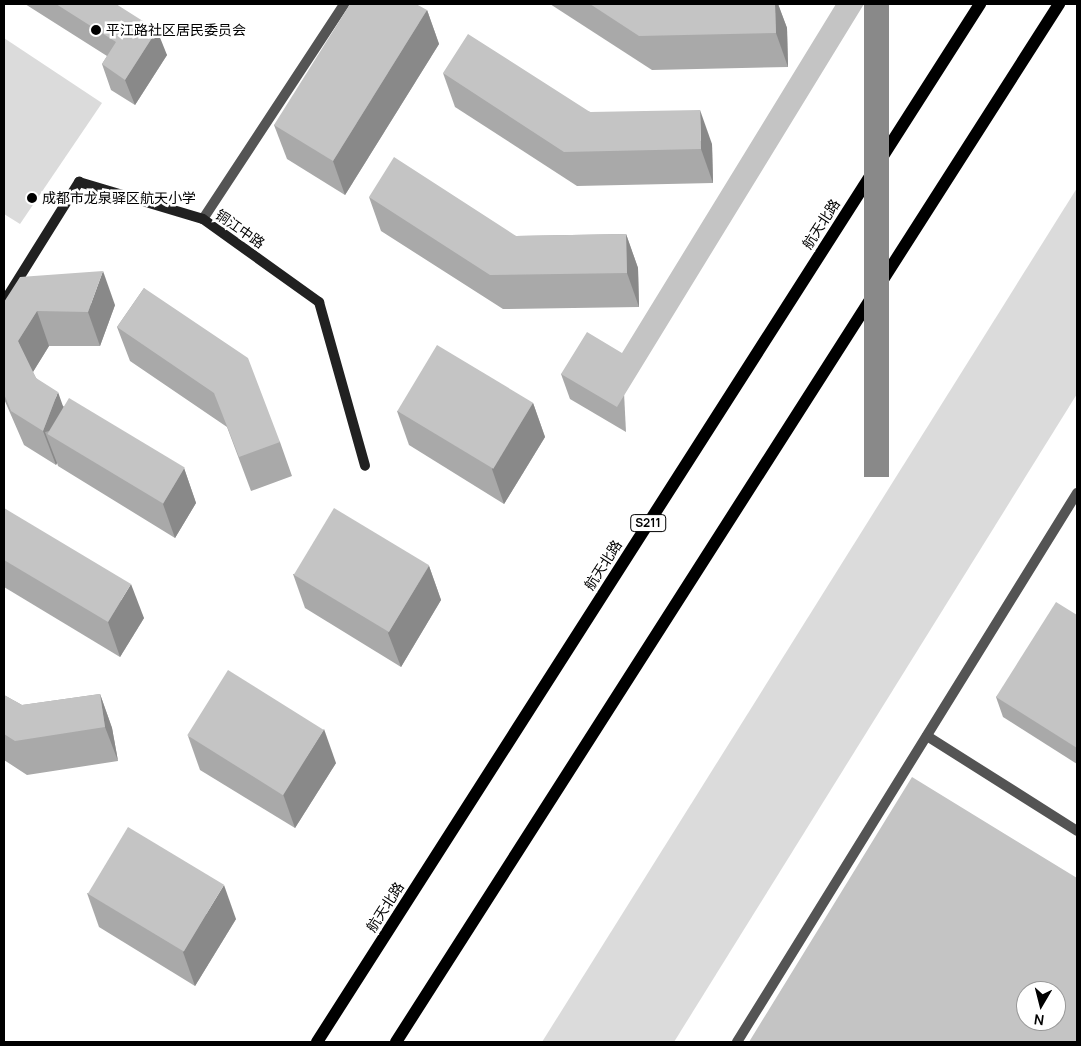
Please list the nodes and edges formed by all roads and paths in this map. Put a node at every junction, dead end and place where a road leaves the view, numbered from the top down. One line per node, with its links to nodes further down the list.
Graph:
1 (344, 4): 4 (street)
2 (980, 4): 10 (main road, 航天北路 / S211)
3 (1059, 4): 11 (main road)
4 (203, 219): 5 (street, 铜江中路); 6 (street, 铜江中路)
5 (4, 302)
6 (365, 466)
7 (1077, 492): 8 (street)
8 (927, 736): 9 (street); 12 (street)
9 (1077, 831)
10 (317, 1042)
11 (396, 1042)
12 (737, 1042)

